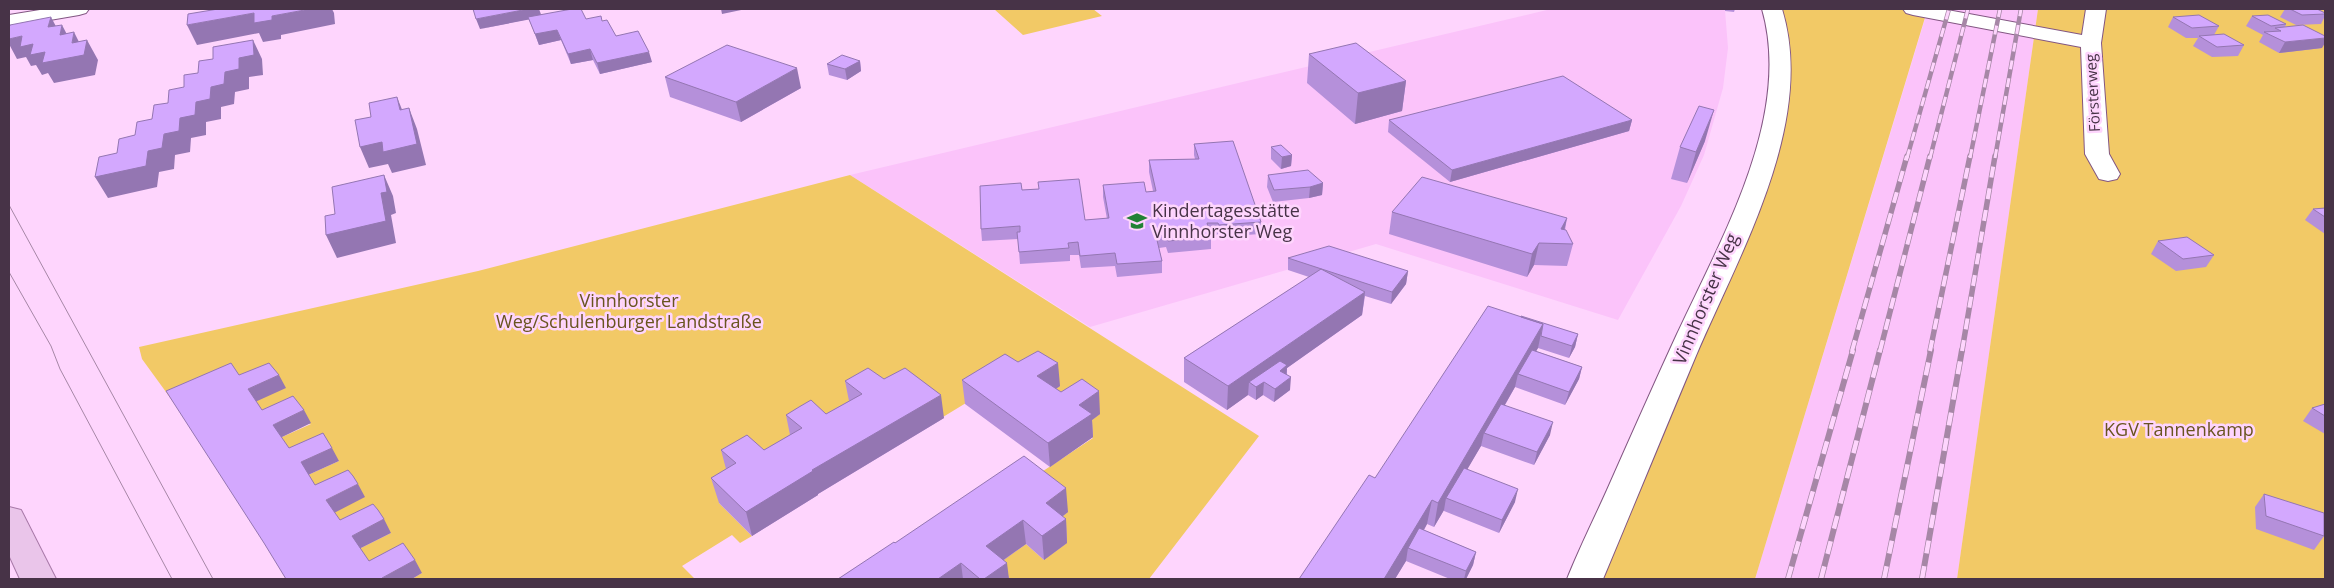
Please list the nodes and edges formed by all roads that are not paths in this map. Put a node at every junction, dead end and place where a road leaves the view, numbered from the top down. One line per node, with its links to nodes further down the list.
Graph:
1 (79, 9): 5 (street)
2 (1772, 9): 10 (street, Vinnhorster Weg)
3 (1913, 9): 6 (street)
4 (2096, 9): 6 (street, Försterweg)
5 (9, 21)
6 (2091, 43): 7 (street, Försterweg)
7 (2108, 174)
8 (9, 519): 9 (main road)
9 (38, 579)
10 (1585, 579)

